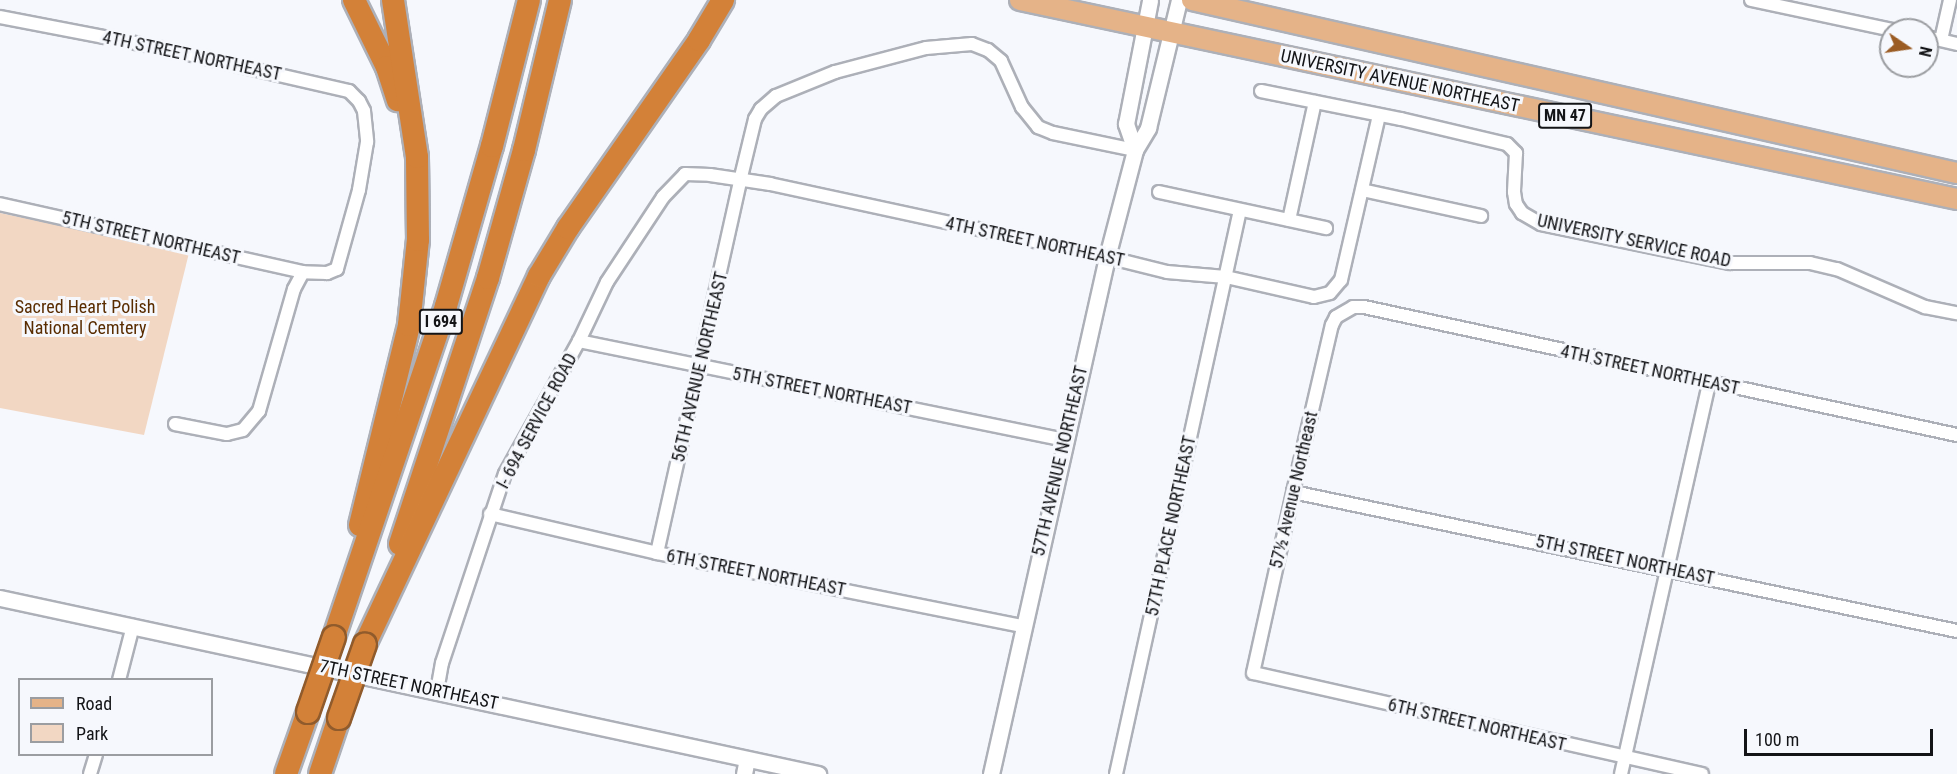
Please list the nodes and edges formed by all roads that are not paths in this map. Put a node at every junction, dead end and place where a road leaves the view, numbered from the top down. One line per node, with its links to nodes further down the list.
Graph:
1 (354, 0): 31 (highway)
2 (393, 0): 31 (highway)
3 (529, 0): 54 (highway, I 694)
4 (560, 0): 55 (highway, I 694)
5 (723, 0): 55 (highway)
6 (1020, 0): 13 (main road, UNIVERSITY AVENUE NORTHEAST / MN 47)
7 (1150, 0): 13 (street)
8 (1179, 0): 15 (street, 57TH AVENUE NORTHEAST)
9 (1192, 0): 23 (main road, UNIVERSITY AVENUE NORTHEAST / MN 47)
10 (1751, 0): 14 (street)
11 (1950, 0): 16 (street)
12 (1, 20): 21 (street, 4TH STREET NORTHEAST)
13 (1144, 26): 15 (main road, UNIVERSITY AVENUE NORTHEAST / MN 47); 22 (street)
14 (1879, 27)
15 (1172, 33): 22 (street, 57TH AVENUE NORTHEAST); 28 (main road, UNIVERSITY AVENUE NORTHEAST / MN 47)
16 (1941, 40): 17 (street)
17 (1957, 44)
18 (1261, 91): 19 (street, UNIVERSITY SERVICE ROAD)
19 (1315, 102): 20 (street, UNIVERSITY SERVICE ROAD); 33 (street)
20 (1378, 116): 26 (street); 39 (street, UNIVERSITY SERVICE ROAD)
21 (366, 121): 36 (street, 5TH STREET NORTHEAST)
22 (1135, 150): 25 (street); 35 (street, 57TH AVENUE NORTHEAST)
23 (1957, 172)
24 (684, 174): 25 (street, 4TH STREET NORTHEAST); 40 (street, I- 694 SERVICE ROAD)
25 (740, 181): 35 (street, 4TH STREET NORTHEAST); 41 (street, 56TH AVENUE NORTHEAST)
26 (1362, 189): 32 (street); 37 (street, 4TH STREET NORTHEAST)
27 (1159, 192): 30 (street)
28 (1957, 199)
29 (0, 204): 36 (street, 5TH STREET NORTHEAST)
30 (1240, 210): 33 (street); 37 (street, 57TH PLACE NORTHEAST)
31 (419, 216): 54 (highway)
32 (1481, 216)
33 (1289, 220): 34 (street)
34 (1326, 228)
35 (1107, 257): 37 (street, 4TH STREET NORTHEAST); 45 (street, 57TH AVENUE NORTHEAST)
36 (303, 272): 43 (street)
37 (1226, 278): 68 (street, 57TH PLACE NORTHEAST)
38 (1343, 311): 42 (street, 4TH STREET NORTHEAST); 46 (street, 57½ Avenue Northeast)
39 (1957, 314)
40 (579, 341): 41 (street, 5TH STREET NORTHEAST); 47 (street, I- 694 SERVICE ROAD)
41 (701, 366): 45 (street, 5TH STREET NORTHEAST); 48 (street, 56TH AVENUE NORTHEAST)
42 (1709, 383): 44 (street, 4TH STREET NORTHEAST); 49 (street)
43 (176, 424)
44 (1957, 435)
45 (1066, 440): 52 (street, 57TH AVENUE NORTHEAST)
46 (1293, 492): 49 (street, 5TH STREET NORTHEAST); 56 (street, 57½ Avenue Northeast)
47 (490, 514): 48 (street, 6TH STREET NORTHEAST); 58 (street, I- 694 SERVICE ROAD)
48 (657, 553): 52 (street, 6TH STREET NORTHEAST)
49 (1667, 569): 53 (street, 5TH STREET NORTHEAST); 60 (street)
50 (0, 598): 51 (street, 7TH STREET NORTHEAST)
51 (133, 626): 57 (street); 58 (street, 7TH STREET NORTHEAST)
52 (1023, 626): 67 (street, 57TH AVENUE NORTHEAST)
53 (1957, 631)
54 (334, 638): 64 (highway, I 694, bridge)
55 (365, 644): 65 (highway, I 694, bridge)
56 (1253, 673): 60 (street, 6TH STREET NORTHEAST)
57 (120, 678)
58 (437, 691): 61 (street, 7TH STREET NORTHEAST)
59 (95, 756): 63 (street)
60 (1625, 757): 69 (street); 70 (street, 6TH STREET NORTHEAST)
61 (745, 766): 62 (street, 7TH STREET NORTHEAST)
62 (766, 769): 66 (street, 7TH STREET NORTHEAST)
63 (90, 774)
64 (286, 774)
65 (321, 774)
66 (818, 774)
67 (992, 774)
68 (1116, 774)
69 (1621, 774)
70 (1702, 774)

